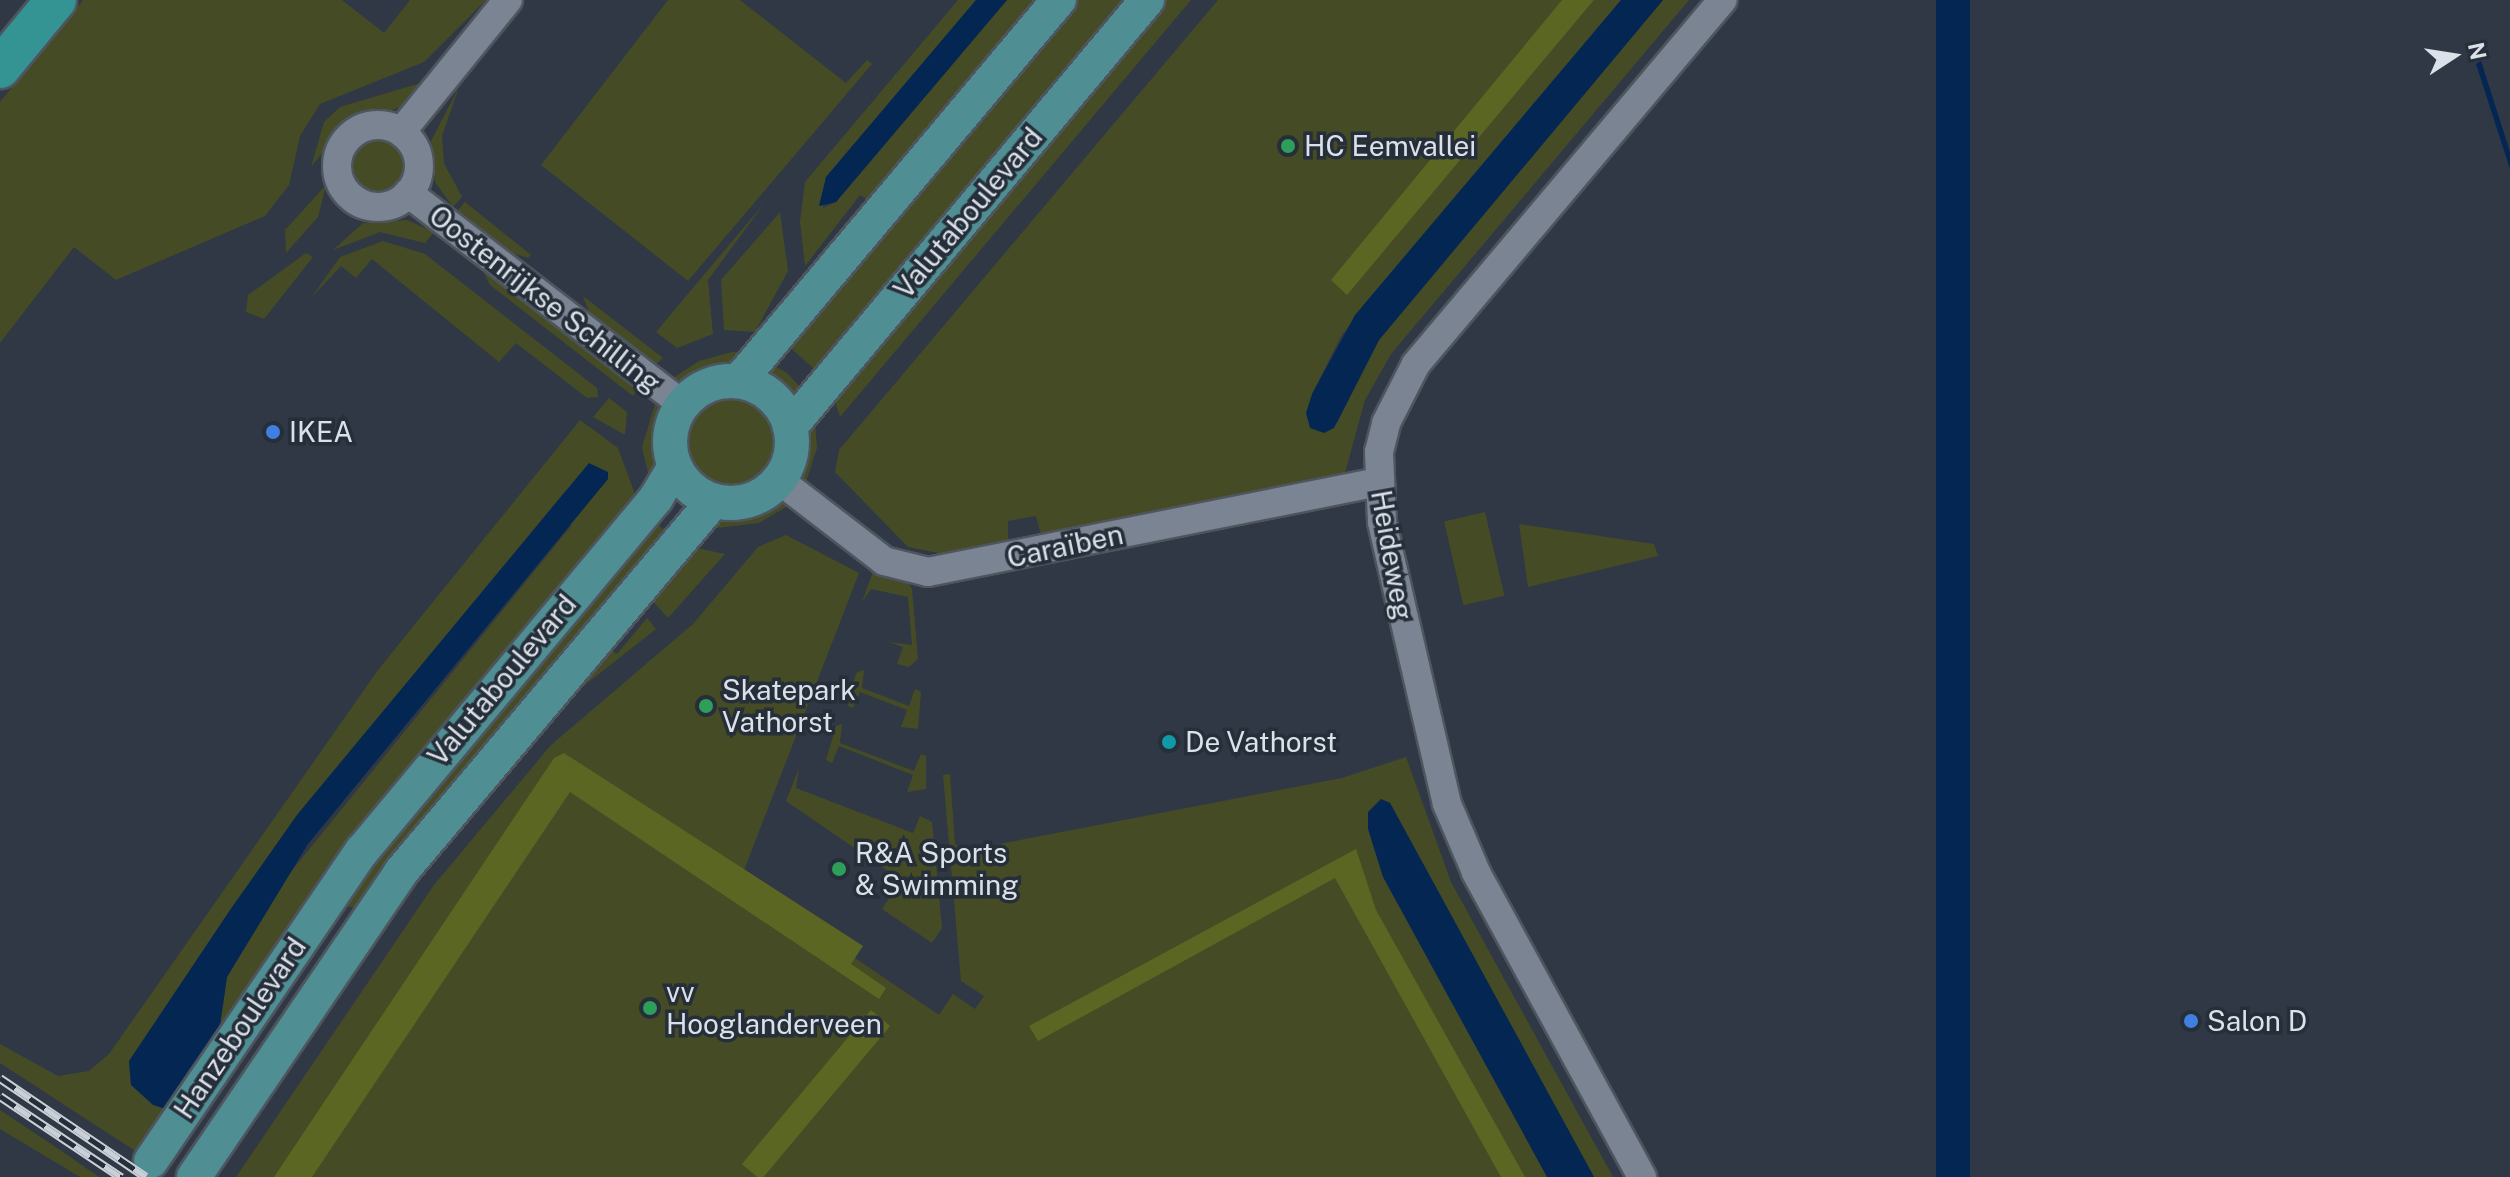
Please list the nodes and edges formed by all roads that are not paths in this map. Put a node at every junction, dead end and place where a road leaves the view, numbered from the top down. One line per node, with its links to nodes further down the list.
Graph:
1 (56, 0): 6 (highway)
2 (508, 0): 7 (street)
3 (1059, 0): 9 (main road)
4 (1147, 0): 11 (main road, Valutaboulevard)
5 (1723, 0): 14 (street, Heideweg)
6 (0, 68)
7 (401, 132): 8 (street); 8 (street)
8 (408, 193): 10 (street, Oostenrijkse Schilling)
9 (739, 381): 10 (main road); 11 (main road)
10 (683, 405): 12 (main road)
11 (790, 427): 13 (main road)
12 (675, 466): 15 (main road); 16 (main road, Valutaboulevard)
13 (779, 480): 14 (street, Caraïben); 15 (main road)
14 (1377, 482): 20 (street, Heideweg)
15 (713, 501): 17 (main road, Valutaboulevard)
16 (329, 895): 18 (main road, Hanzeboulevard)
17 (367, 920): 19 (main road, Hanzeboulevard)
18 (151, 1161)
19 (194, 1177)
20 (1642, 1177)

